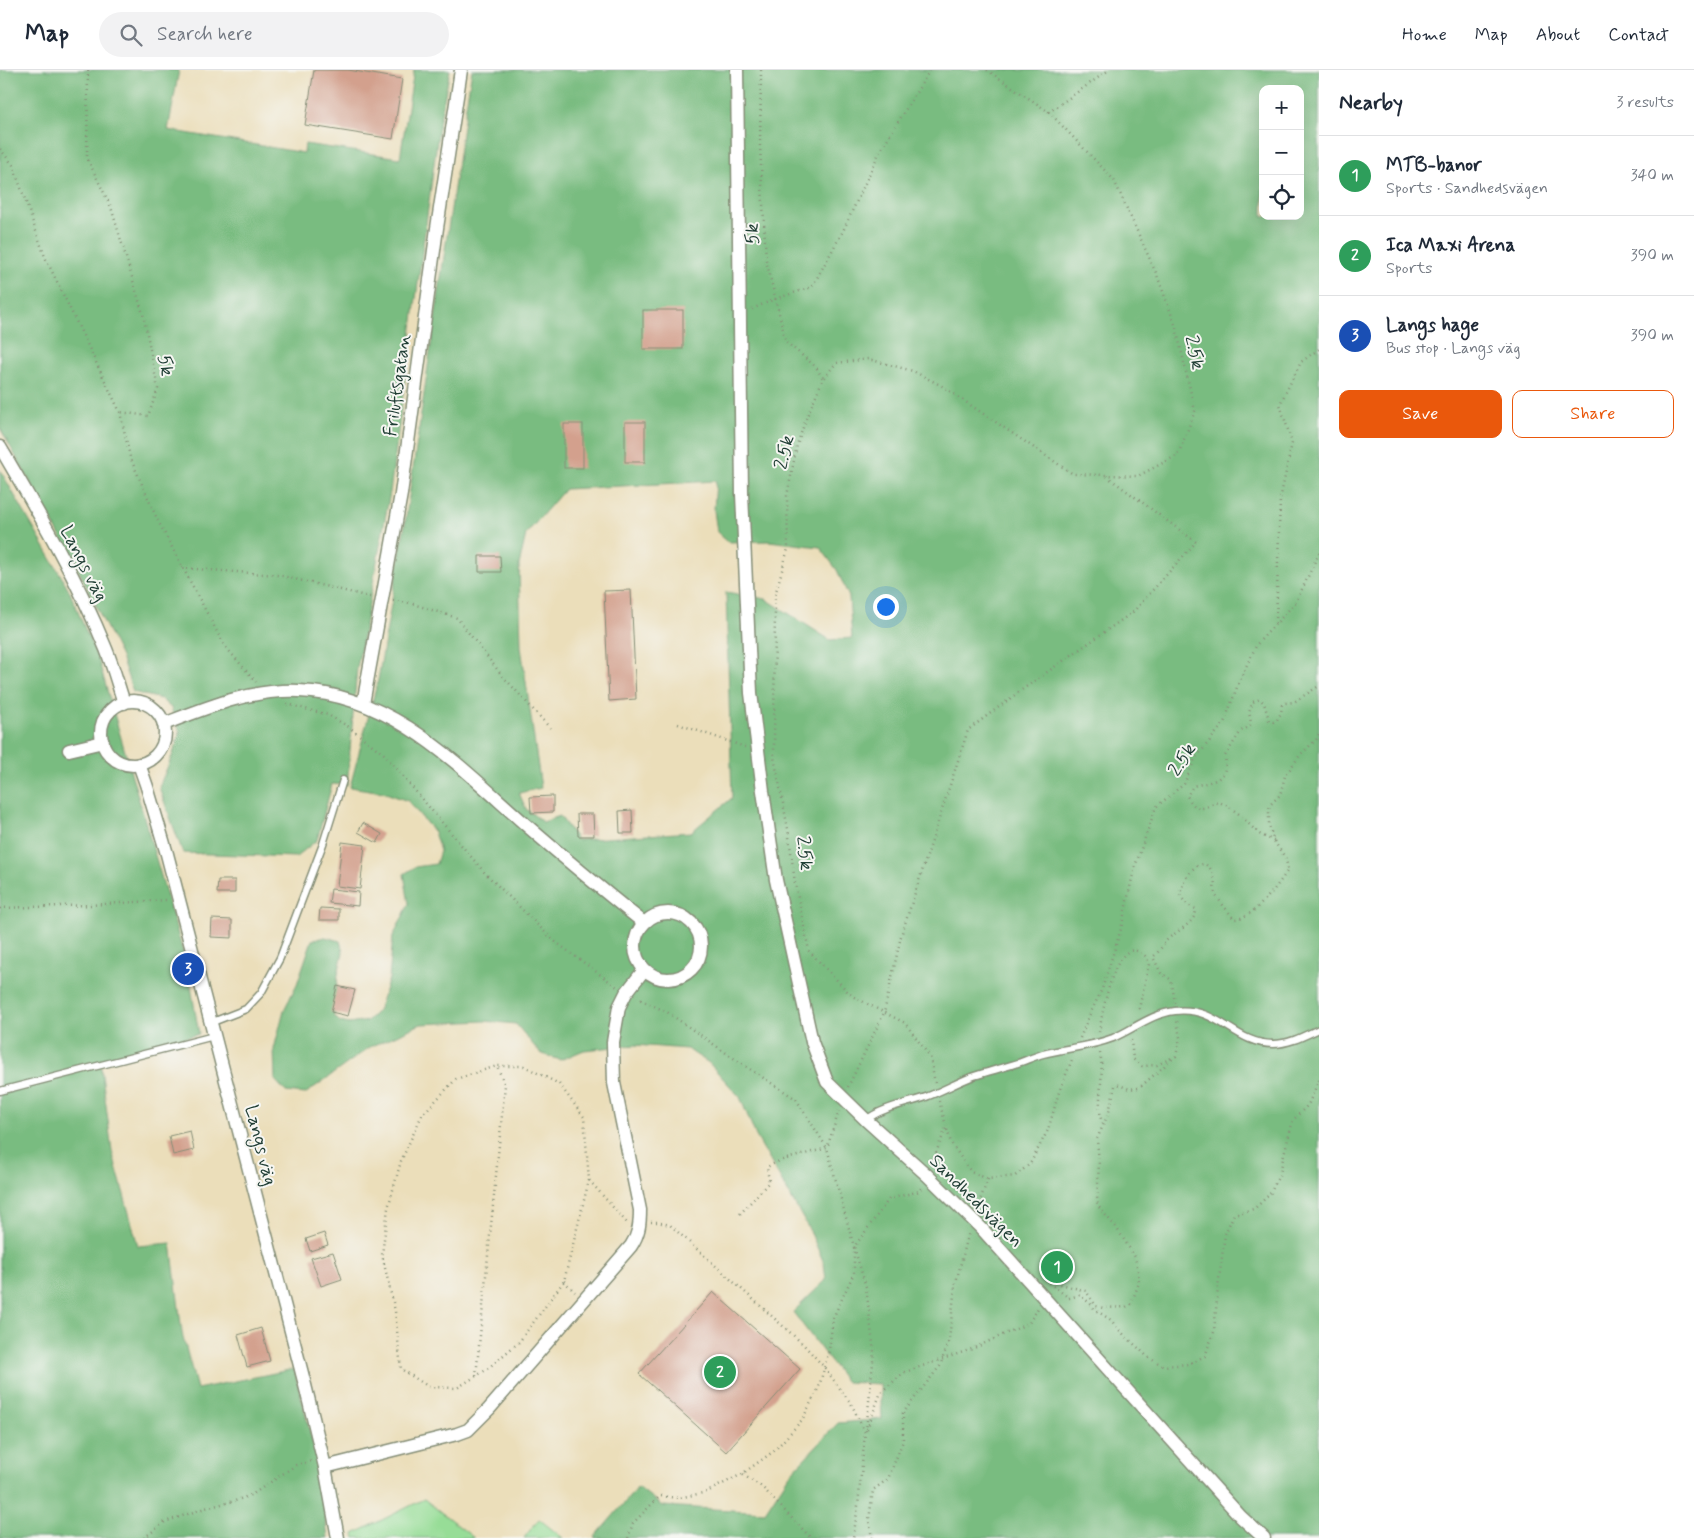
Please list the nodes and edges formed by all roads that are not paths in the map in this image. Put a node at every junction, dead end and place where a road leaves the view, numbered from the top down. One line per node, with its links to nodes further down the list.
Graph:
1 (462, 70): 5 (street, Friluftsgatan)
2 (737, 70): 17 (street, Sandhedsvägen)
3 (0, 447): 4 (street, Langs väg)
4 (124, 702): 6 (street); 7 (street)
5 (363, 704): 6 (street); 11 (street)
6 (164, 724): 9 (street)
7 (103, 742): 8 (street); 9 (street)
8 (69, 750)
9 (139, 764): 13 (street, Langs väg)
10 (343, 780): 13 (lane)
11 (644, 923): 12 (street); 12 (street)
12 (644, 970): 18 (street)
13 (210, 1022): 15 (street, Langs väg)
14 (1319, 1029): 17 (lane)
15 (214, 1036): 16 (lane); 18 (street, Langs väg)
16 (0, 1091)
17 (866, 1120): 20 (street, Sandhedsvägen)
18 (324, 1463): 19 (street, Langs väg)
19 (338, 1538)
20 (1264, 1538)

